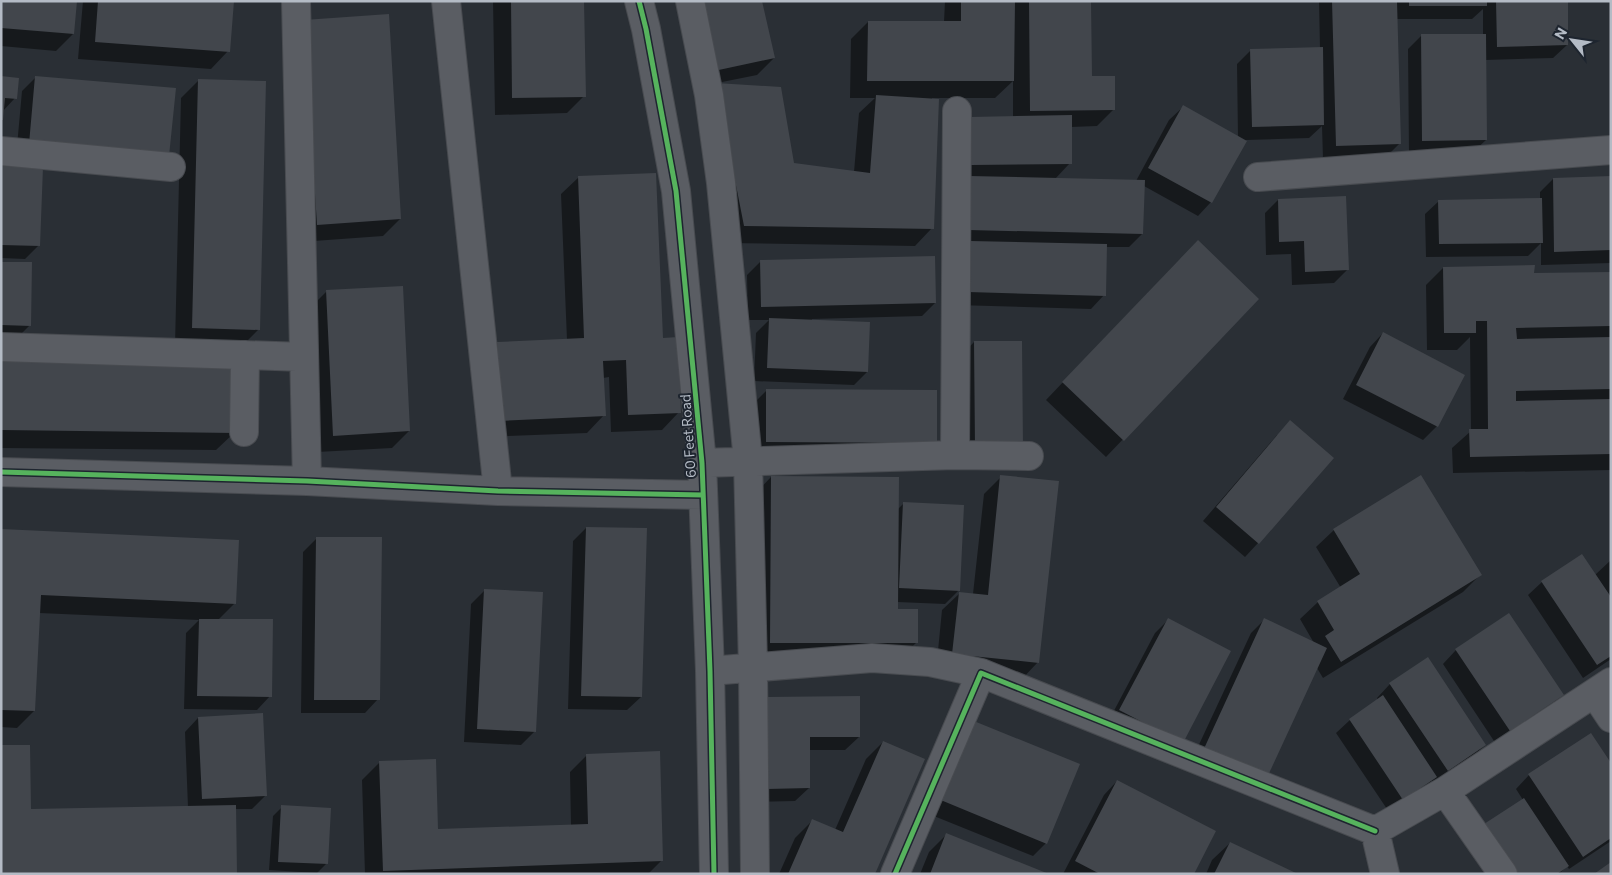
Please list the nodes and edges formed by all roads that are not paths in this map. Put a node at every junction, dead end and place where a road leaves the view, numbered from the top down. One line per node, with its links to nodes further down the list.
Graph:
1 (296, 1): 12 (street)
2 (446, 1): 20 (street)
3 (639, 1): 17 (street, 60 Feet Road)
4 (690, 1): 16 (street)
5 (957, 111): 14 (street)
6 (1611, 150): 9 (street)
7 (1, 152): 8 (street)
8 (171, 167)
9 (1258, 177)
10 (1, 347): 11 (street)
11 (245, 355): 12 (street); 13 (street)
12 (304, 357): 19 (street)
13 (244, 432)
14 (955, 455): 15 (street); 16 (street)
15 (1029, 456)
16 (748, 461): 17 (street); 22 (street)
17 (702, 463): 21 (street, 60 Feet Road)
18 (1, 472): 19 (street)
19 (307, 481): 20 (street)
20 (498, 491): 21 (street)
21 (703, 495): 23 (street, 60 Feet Road)
22 (753, 667): 23 (street); 24 (street); 30 (street)
23 (710, 671): 29 (street, 60 Feet Road)
24 (981, 673): 28 (street); 31 (street)
25 (1603, 688): 26 (street); 27 (street)
26 (1611, 718)
27 (1444, 791): 28 (street); 33 (street)
28 (1375, 831): 32 (street)
29 (714, 874)
30 (756, 874)
31 (895, 874)
32 (1385, 874)
33 (1503, 874)

